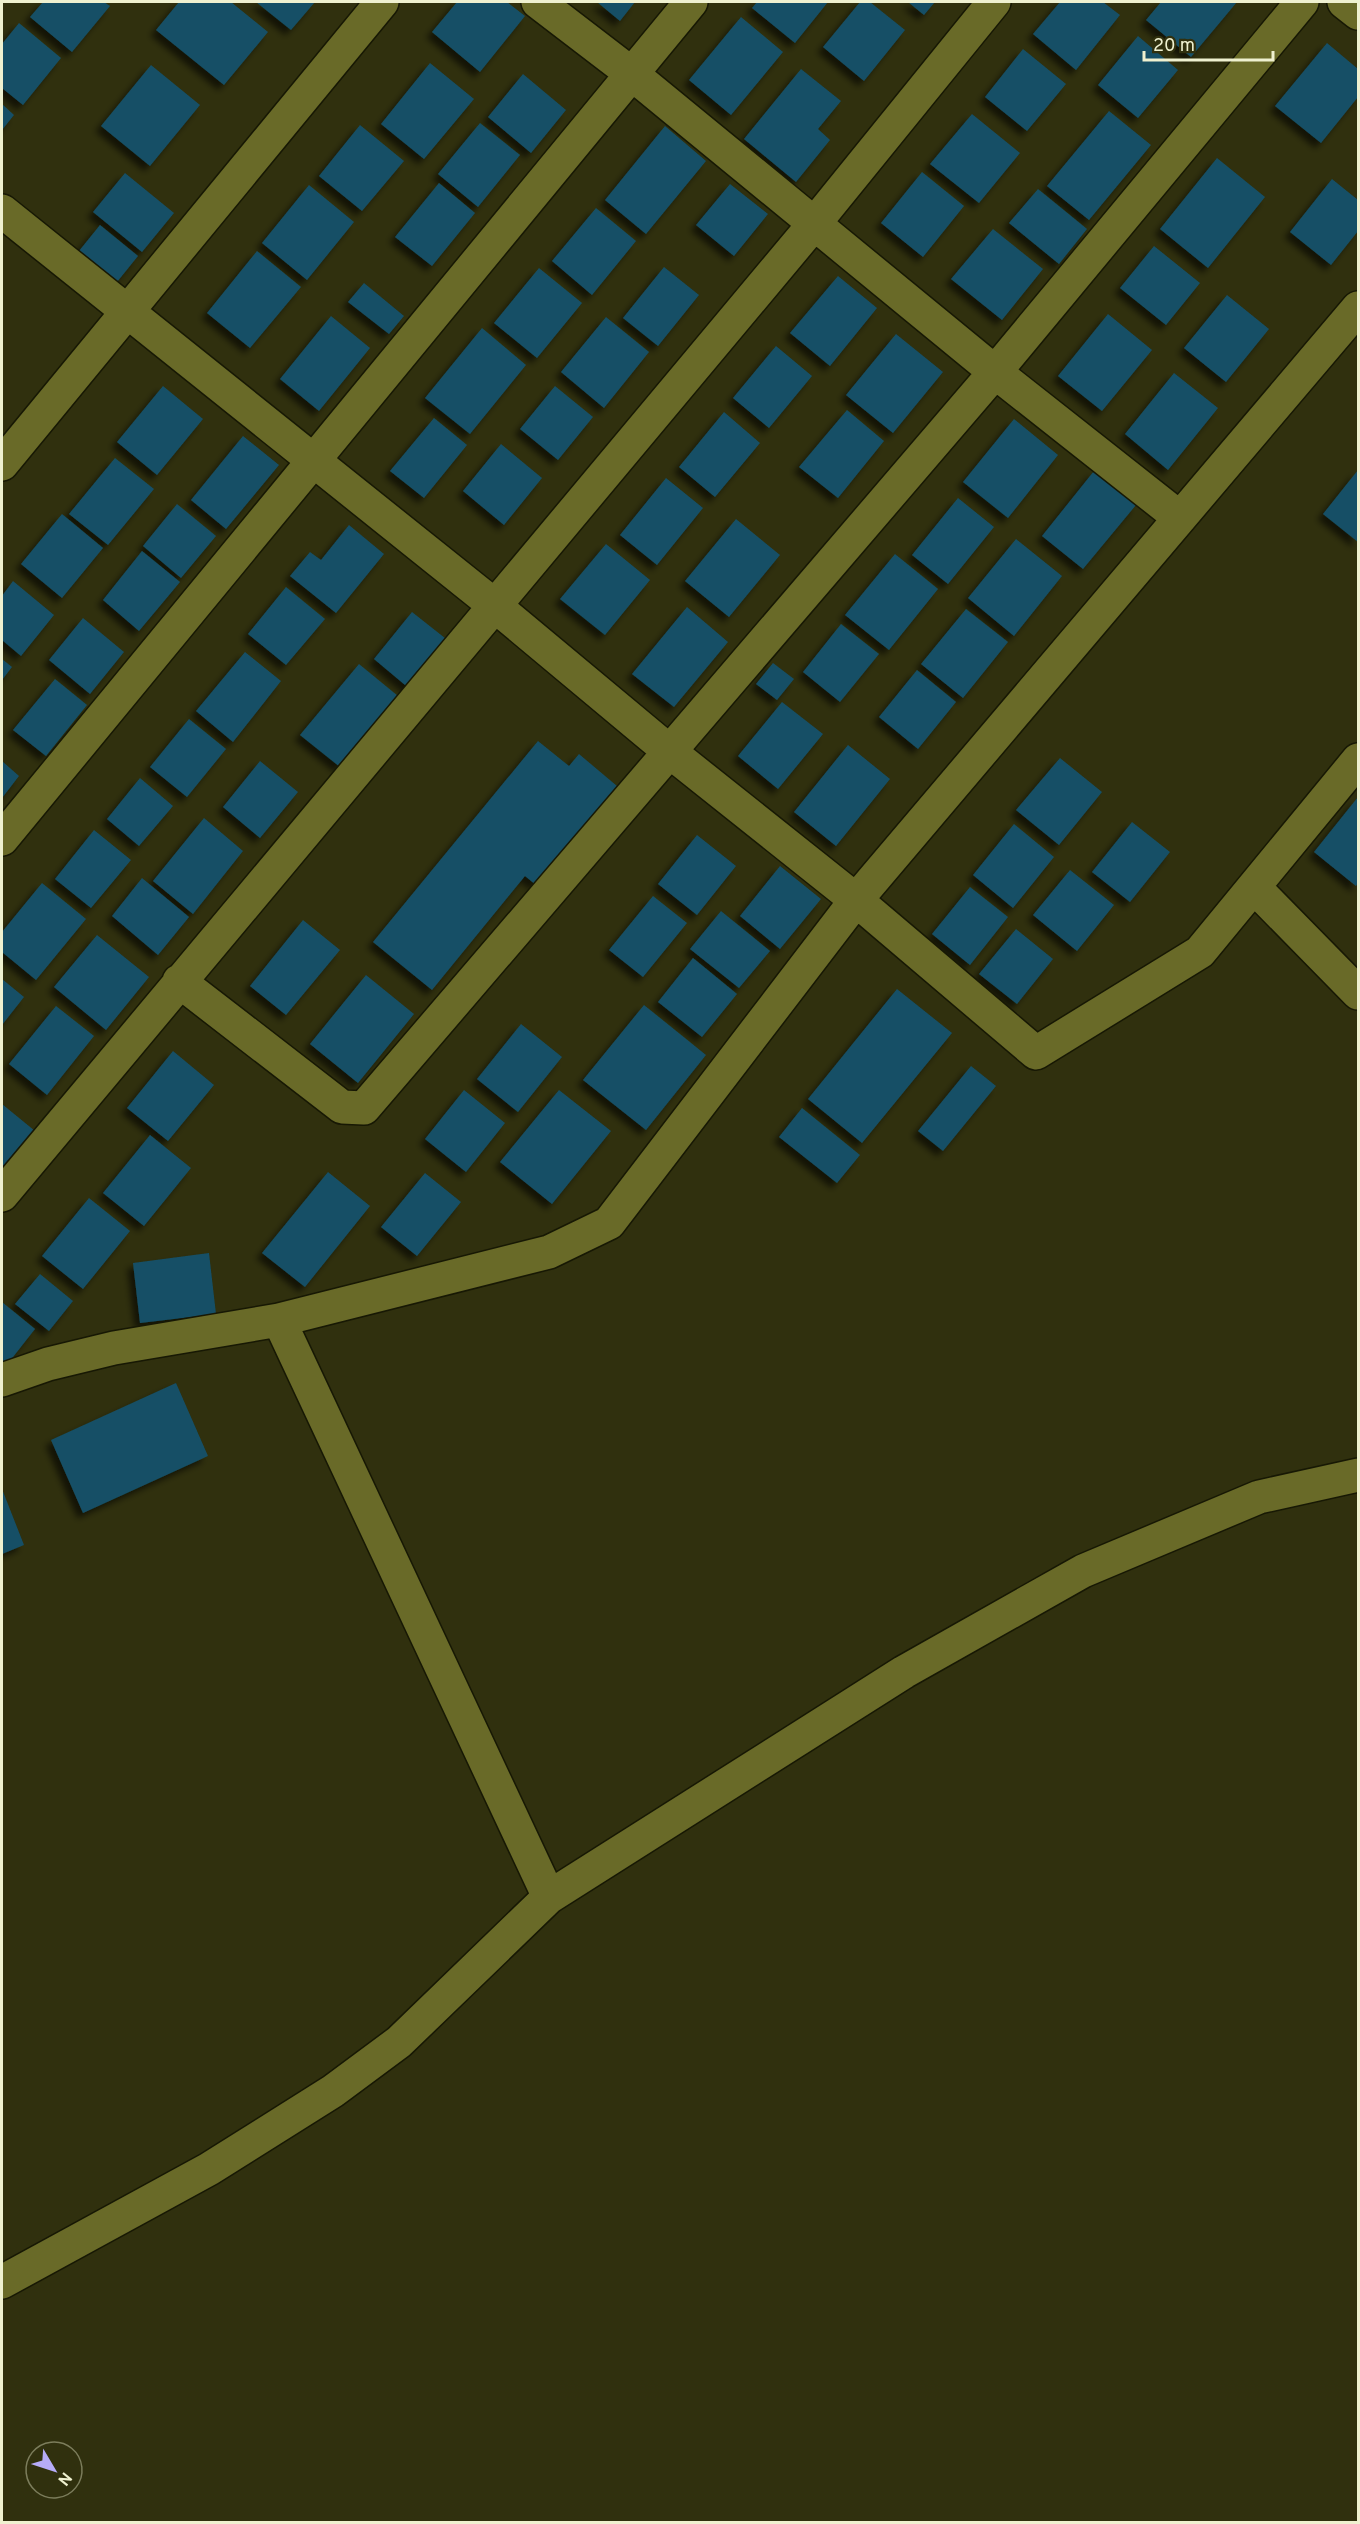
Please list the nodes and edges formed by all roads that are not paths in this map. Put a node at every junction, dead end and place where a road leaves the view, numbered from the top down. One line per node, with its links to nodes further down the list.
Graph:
1 (382, 2): 12 (street)
2 (538, 2): 8 (street)
3 (691, 2): 8 (street)
4 (994, 2): 10 (street)
5 (1302, 2): 13 (street)
6 (1344, 2): 7 (street)
7 (1359, 13)
8 (632, 74): 10 (street); 14 (street)
9 (2, 212): 12 (street)
10 (814, 224): 13 (street); 17 (street)
11 (1359, 308): 16 (street)
12 (126, 312): 14 (street); 15 (street)
13 (995, 372): 16 (street); 18 (street)
14 (313, 463): 17 (street); 20 (street)
15 (2, 464)
16 (1180, 518): 22 (street)
17 (494, 605): 18 (street); 23 (street)
18 (669, 751): 22 (street); 23 (street)
19 (1359, 760): 21 (street)
20 (2, 839)
21 (1254, 887): 22 (street); 24 (street)
22 (856, 900): 26 (street)
23 (179, 981): 25 (street)
24 (1359, 993)
25 (2, 1195)
26 (279, 1320): 27 (street); 29 (street)
27 (2, 1380)
28 (1359, 1475): 29 (street)
29 (549, 1897): 30 (street)
30 (2, 2282)

